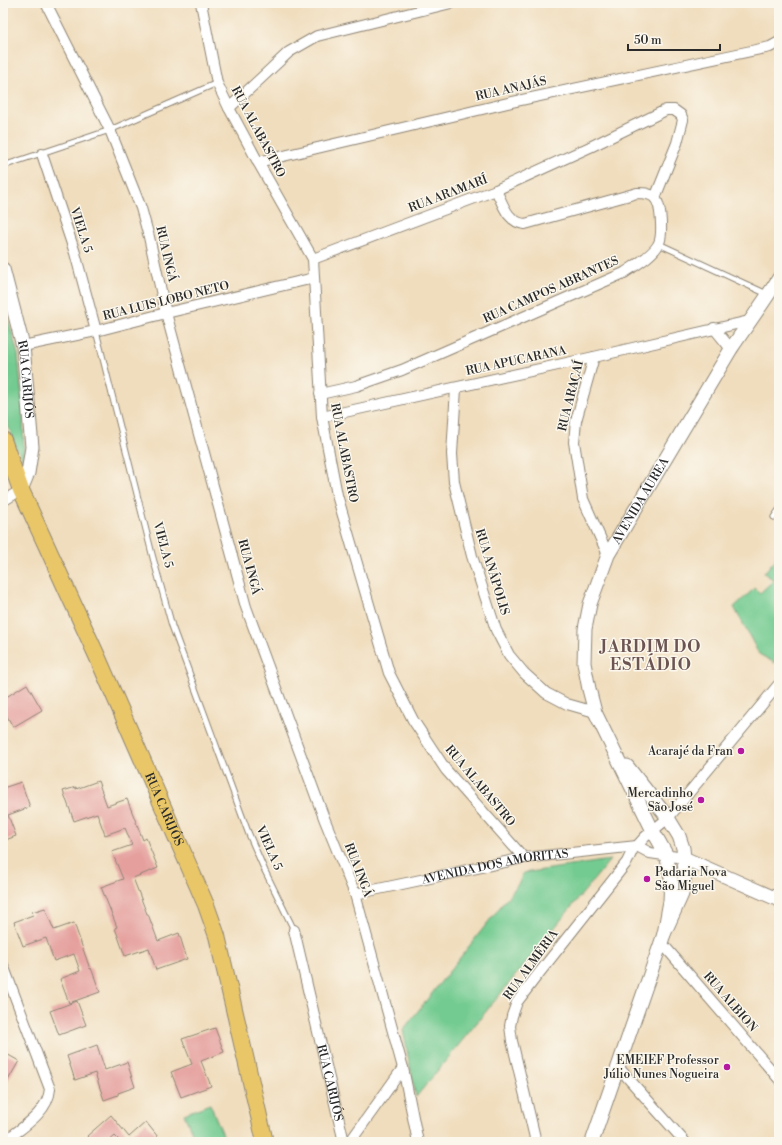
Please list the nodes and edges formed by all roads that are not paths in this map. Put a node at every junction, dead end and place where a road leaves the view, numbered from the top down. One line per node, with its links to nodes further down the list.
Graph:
1 (46, 3): 7 (street, RUA INGÁ)
2 (201, 3): 5 (street, RUA ALABASTRO)
3 (451, 3): 6 (street)
4 (776, 46): 9 (street, RUA ANAJÁS)
5 (217, 83): 6 (street, RUA ALABASTRO); 7 (lane)
6 (229, 108): 9 (street, RUA ALABASTRO)
7 (110, 130): 8 (lane); 19 (street, RUA INGÁ)
8 (42, 154): 10 (lane); 22 (street, VIELA 5)
9 (258, 162): 14 (street, RUA ALABASTRO)
10 (3, 166)
11 (496, 190): 12 (street); 12 (street, RUA ARAMARÍ); 14 (street, RUA ARAMARÍ)
12 (656, 198): 13 (street)
13 (659, 244): 18 (lane); 27 (street, RUA CAMPOS ABRANTES)
14 (313, 260): 16 (street, RUA ALABASTRO)
15 (3, 269): 23 (street, RUA CARIJÓS)
16 (314, 278): 19 (street, RUA LUIS LOBO NETO); 27 (street, RUA ALABASTRO)
17 (779, 278): 18 (street, AVENIDA ÁUREA)
18 (769, 295): 20 (street, AVENIDA ÁUREA)
19 (166, 313): 22 (street, RUA LUIS LOBO NETO); 44 (street, RUA INGÁ)
20 (749, 321): 21 (street, RUA APUCARANA); 24 (street, AVENIDA ÁUREA)
21 (714, 328): 24 (street); 25 (street, RUA APUCARANA)
22 (96, 331): 23 (street, RUA LUIS LOBO NETO); 46 (lane, VIELA 5)
23 (23, 346): 30 (street, RUA CARIJÓS)
24 (731, 349): 34 (street, AVENIDA ÁUREA)
25 (594, 357): 26 (street, RUA APUCARANA); 34 (street, RUA ARAÇAÍ)
26 (456, 388): 28 (street, RUA APUCARANA); 36 (street, RUA ANÁPOLIS)
27 (320, 394): 28 (street, RUA ALABASTRO)
28 (322, 417): 42 (street, RUA ALABASTRO)
29 (3, 440): 30 (main road, RUA CARIJÓS)
30 (21, 490): 31 (street); 53 (main road, RUA CARIJÓS)
31 (3, 501)
32 (779, 510): 33 (lane)
33 (774, 518)
34 (608, 555): 36 (street, AVENIDA ÁUREA)
35 (779, 684): 38 (street)
36 (595, 712): 37 (street, AVENIDA ÁUREA)
37 (611, 745): 38 (street, AVENIDA ÁUREA); 39 (street, AVENIDA ÁUREA)
38 (668, 818): 39 (street); 43 (street, AVENIDA ÁUREA)
39 (653, 831): 40 (street); 41 (street, AVENIDA ÁUREA)
40 (636, 846): 41 (street, AVENIDA DOS AMORITAS); 42 (street, AVENIDA DOS AMORITAS); 57 (street, RUA ALMÉRIA)
41 (666, 854): 43 (street, AVENIDA DOS AMORITAS); 47 (street, AVENIDA ÁUREA)
42 (524, 858): 44 (street, AVENIDA DOS AMORITAS)
43 (684, 858): 45 (street, AVENIDA DOS AMORITAS); 47 (street, AVENIDA ÁUREA)
44 (355, 894): 49 (street, RUA INGÁ)
45 (778, 901)
46 (294, 930): 54 (street, RUA CARIJÓS)
47 (663, 938): 50 (street); 51 (street, RUA ALBION)
48 (3, 965): 52 (street)
49 (403, 1068): 55 (street); 56 (street, RUA INGÁ)
50 (619, 1068): 58 (street); 59 (street)
51 (779, 1079)
52 (4, 1142)
53 (265, 1142)
54 (344, 1142)
55 (350, 1142)
56 (418, 1142)
57 (536, 1142)
58 (592, 1142)
59 (685, 1142)

